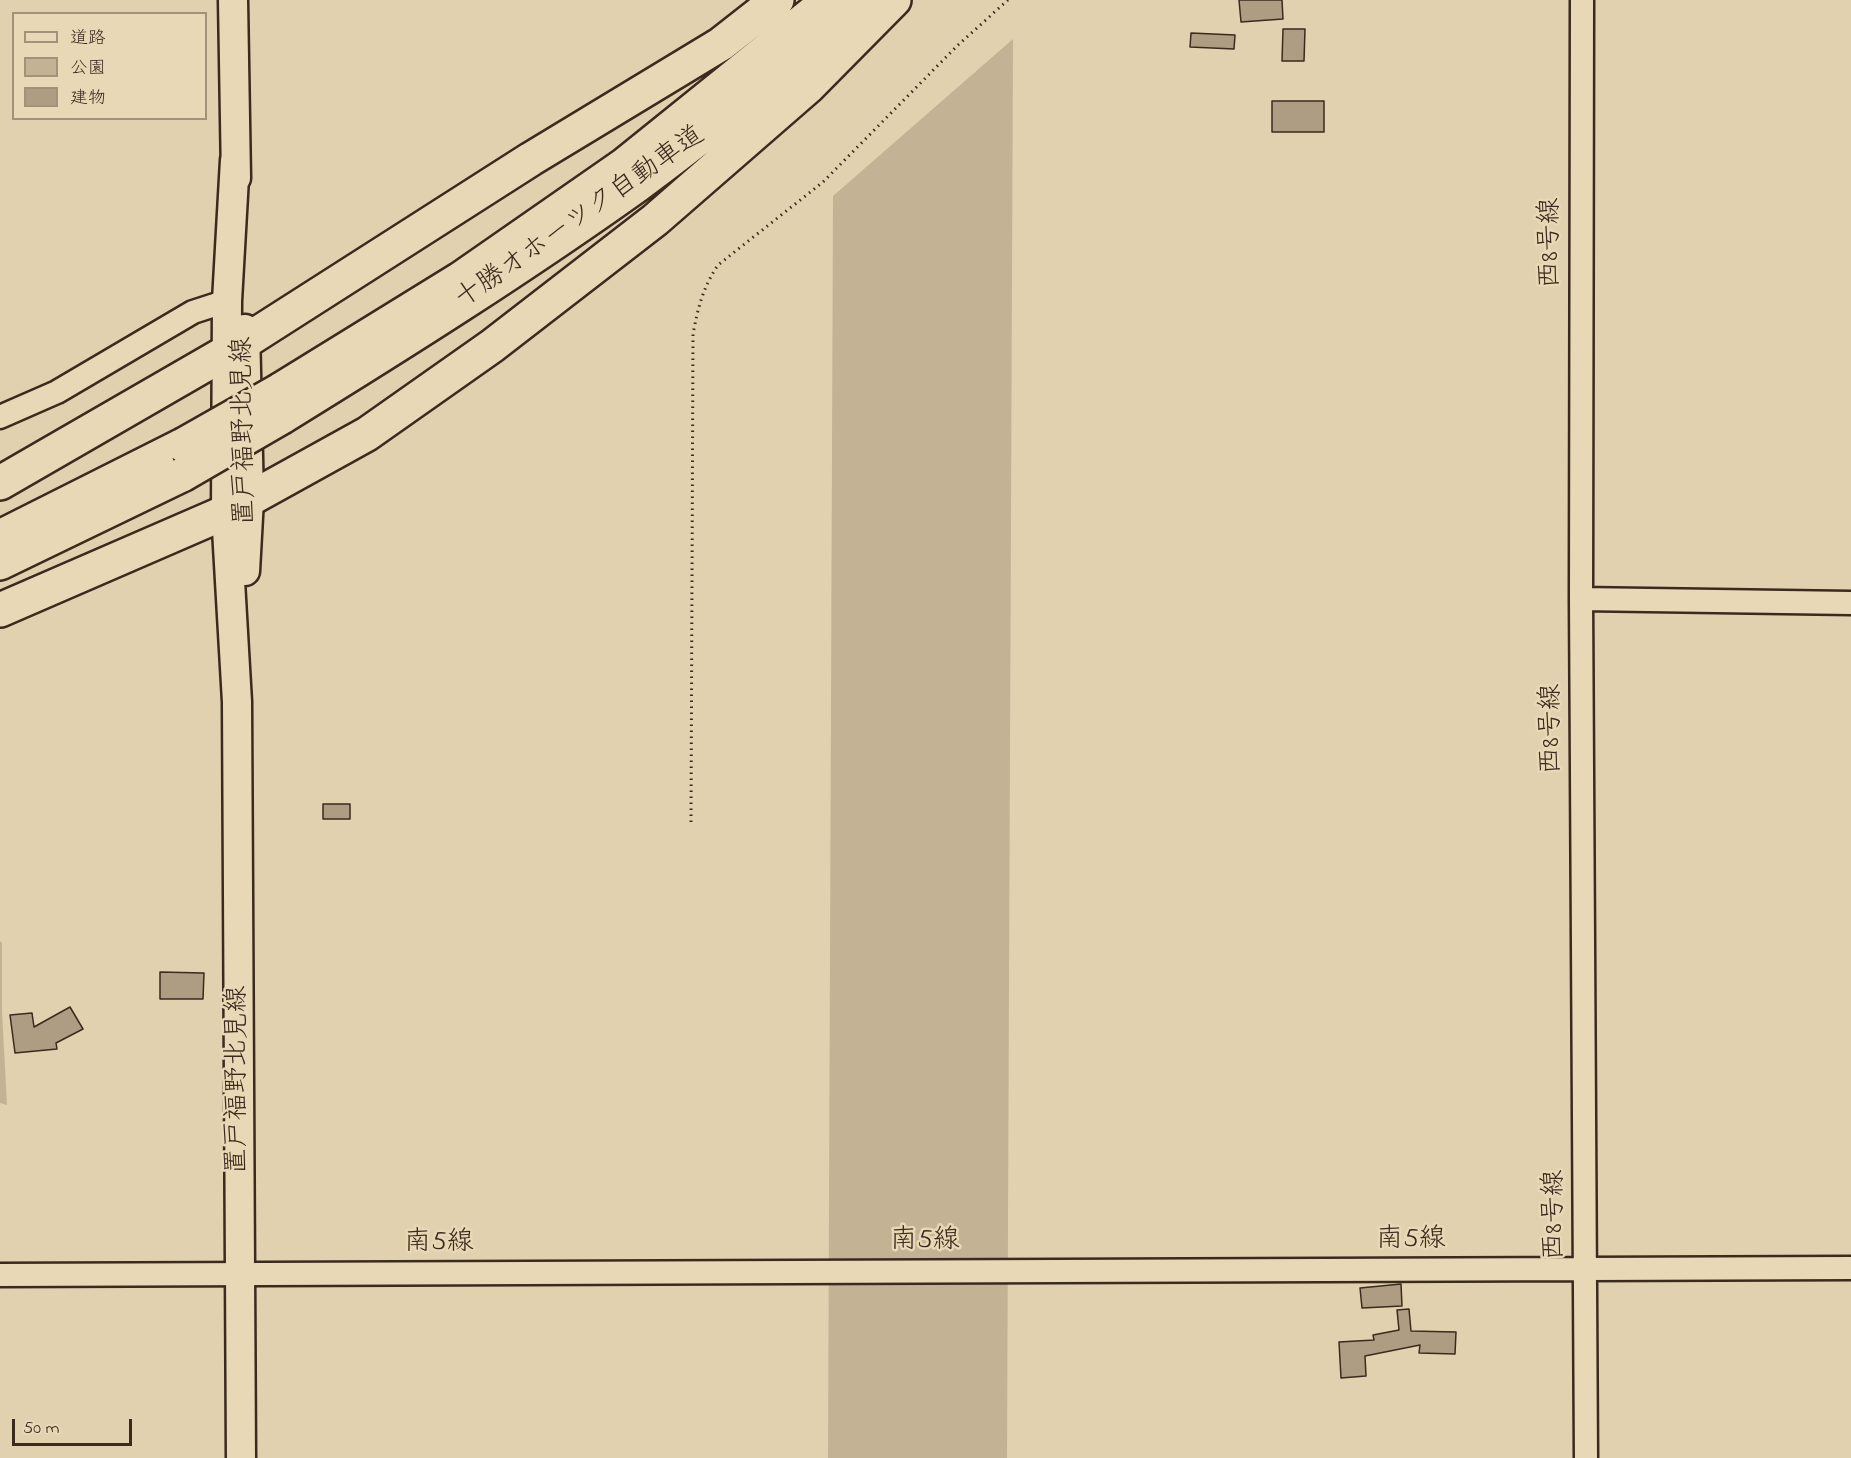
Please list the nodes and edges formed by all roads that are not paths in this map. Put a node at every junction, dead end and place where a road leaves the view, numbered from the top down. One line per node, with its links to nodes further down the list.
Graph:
1 (233, 0): 7 (main road, 置戸福野北見線)
2 (777, 0): 9 (highway)
3 (829, 0): 10 (highway, 十勝オホーツク自動車道)
4 (866, 0): 10 (highway, 十勝オホーツク自動車道)
5 (894, 0): 14 (highway)
6 (1582, 0): 17 (street, 西8号線)
7 (235, 160): 8 (main road, 置戸福野北見線); 9 (main road, 置戸福野北見線)
8 (227, 301): 9 (main road, 置戸福野北見線); 11 (street)
9 (236, 347): 13 (highway); 14 (main road, 置戸福野北見線)
10 (281, 404): 12 (highway, bridge)
11 (0, 417)
12 (182, 460): 15 (highway); 16 (highway)
13 (0, 483)
14 (238, 506): 19 (highway); 22 (main road, 置戸福野北見線)
15 (0, 537)
16 (0, 563)
17 (1581, 599): 18 (street); 20 (street, 西8号線)
18 (1851, 603)
19 (0, 610)
20 (1586, 1269): 21 (street, 南5線); 22 (street, 南5線); 25 (street, 西8号線)
21 (1851, 1269)
22 (241, 1274): 23 (street, 南5線); 24 (main road, 置戸福野北見線)
23 (0, 1275)
24 (242, 1458)
25 (1586, 1458)

